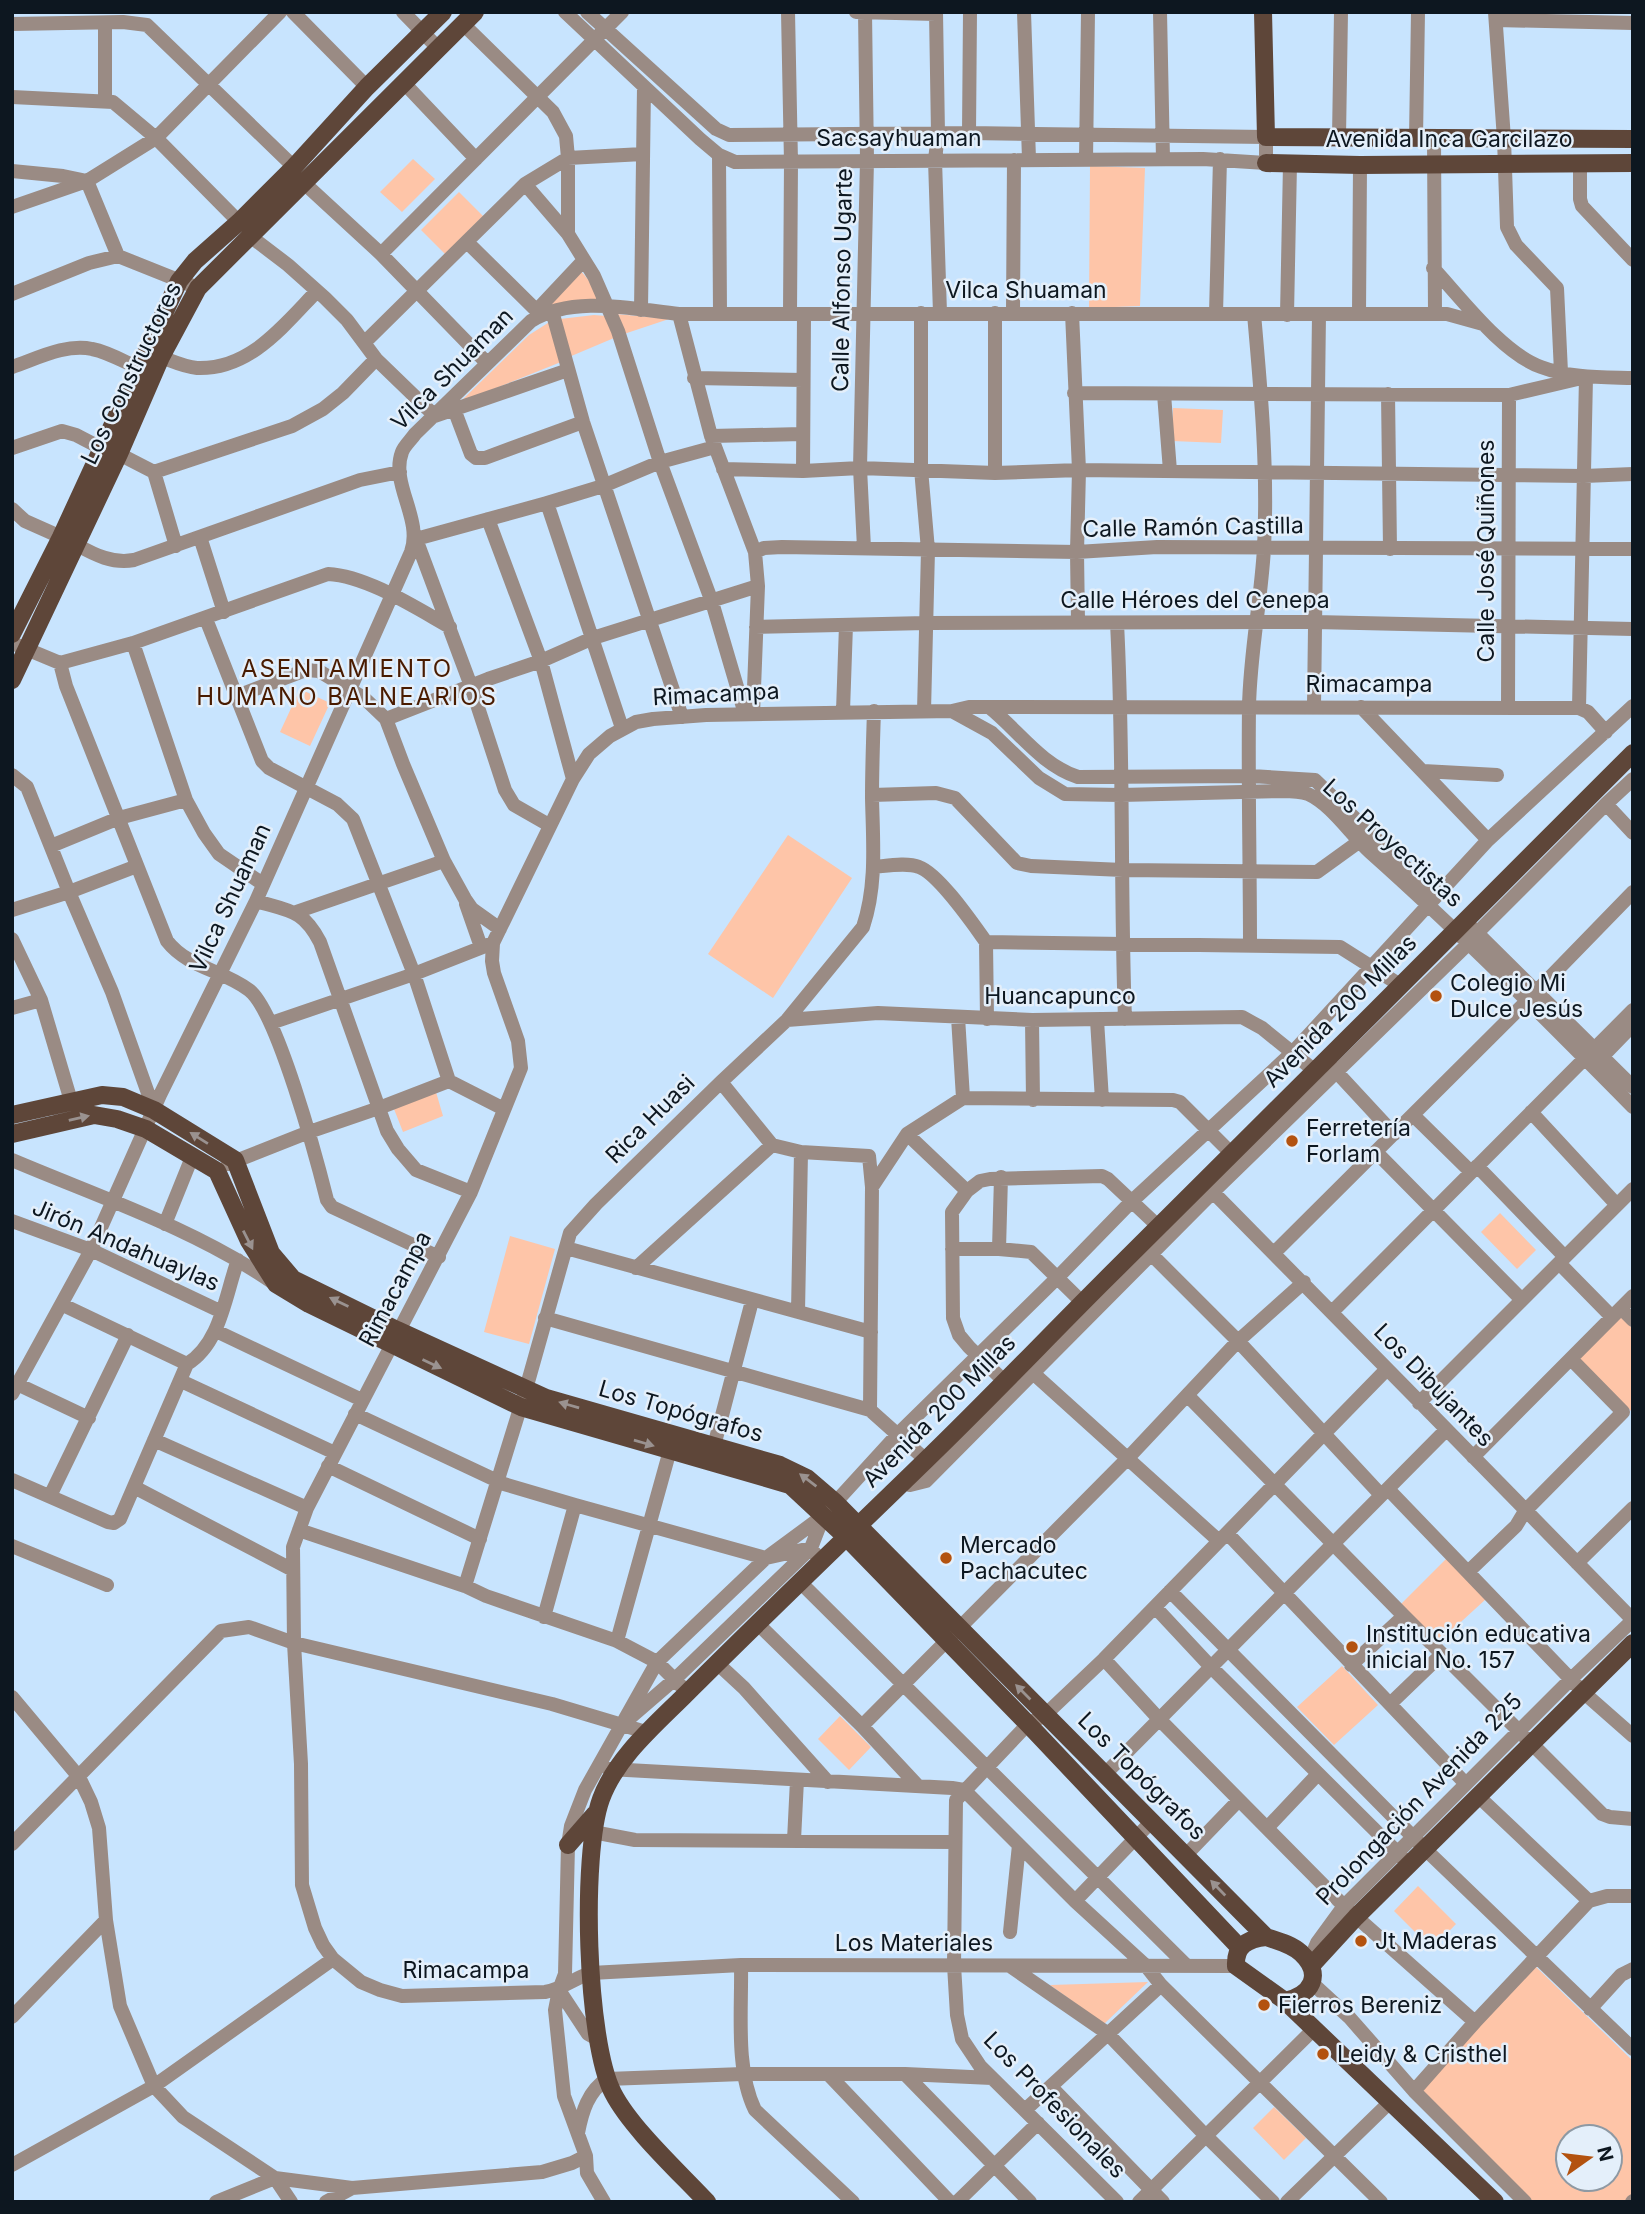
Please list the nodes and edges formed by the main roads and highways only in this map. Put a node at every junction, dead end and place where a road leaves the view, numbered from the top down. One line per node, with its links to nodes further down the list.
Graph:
1 (443, 12): 7 (main road, Los Constructores)
2 (1263, 12): 4 (main road, Avenida Inca Garcilazo)
3 (469, 18): 7 (main road, Los Constructores)
4 (1633, 139)
5 (1266, 163): 6 (main road, Avenida Inca Garcilazo)
6 (1633, 163)
7 (299, 175): 8 (main road, Los Constructores)
8 (244, 229): 9 (main road, Los Constructores); 9 (main road, Los Constructores)
9 (69, 541): 10 (main road, Los Constructores); 11 (main road, Los Constructores)
10 (12, 634)
11 (20, 646): 12 (main road, Los Constructores)
12 (12, 680)
13 (1633, 753): 18 (main road, Avenida 200 Millas)
14 (12, 1115): 16 (main road, Los Topógrafos, one-way to 14)
15 (12, 1134): 16 (main road, Los Topógrafos, one-way to 16)
16 (394, 1338): 17 (main road, Los Topógrafos)
17 (672, 1443): 18 (main road, Los Topógrafos); 18 (main road, Los Topógrafos, one-way to 17)
18 (852, 1532): 19 (main road, Los Topógrafos); 21 (main road, Avenida 200 Millas)
19 (953, 1634): 23 (main road, Los Topógrafos, one-way to 19); 24 (main road, Los Topógrafos)
20 (1633, 1643): 25 (main road, Prolongación Avenida 225)
21 (597, 1811): 22 (main road); 28 (main road, Avenida 200 Millas)
22 (568, 1845)
23 (1266, 1937): 24 (main road); 25 (main road)
24 (1239, 1947): 26 (main road)
25 (1312, 1974): 26 (main road); 27 (main road)
26 (1285, 2001): 27 (main road)
27 (1315, 2028): 29 (main road)
28 (707, 2202)
29 (1495, 2202)

